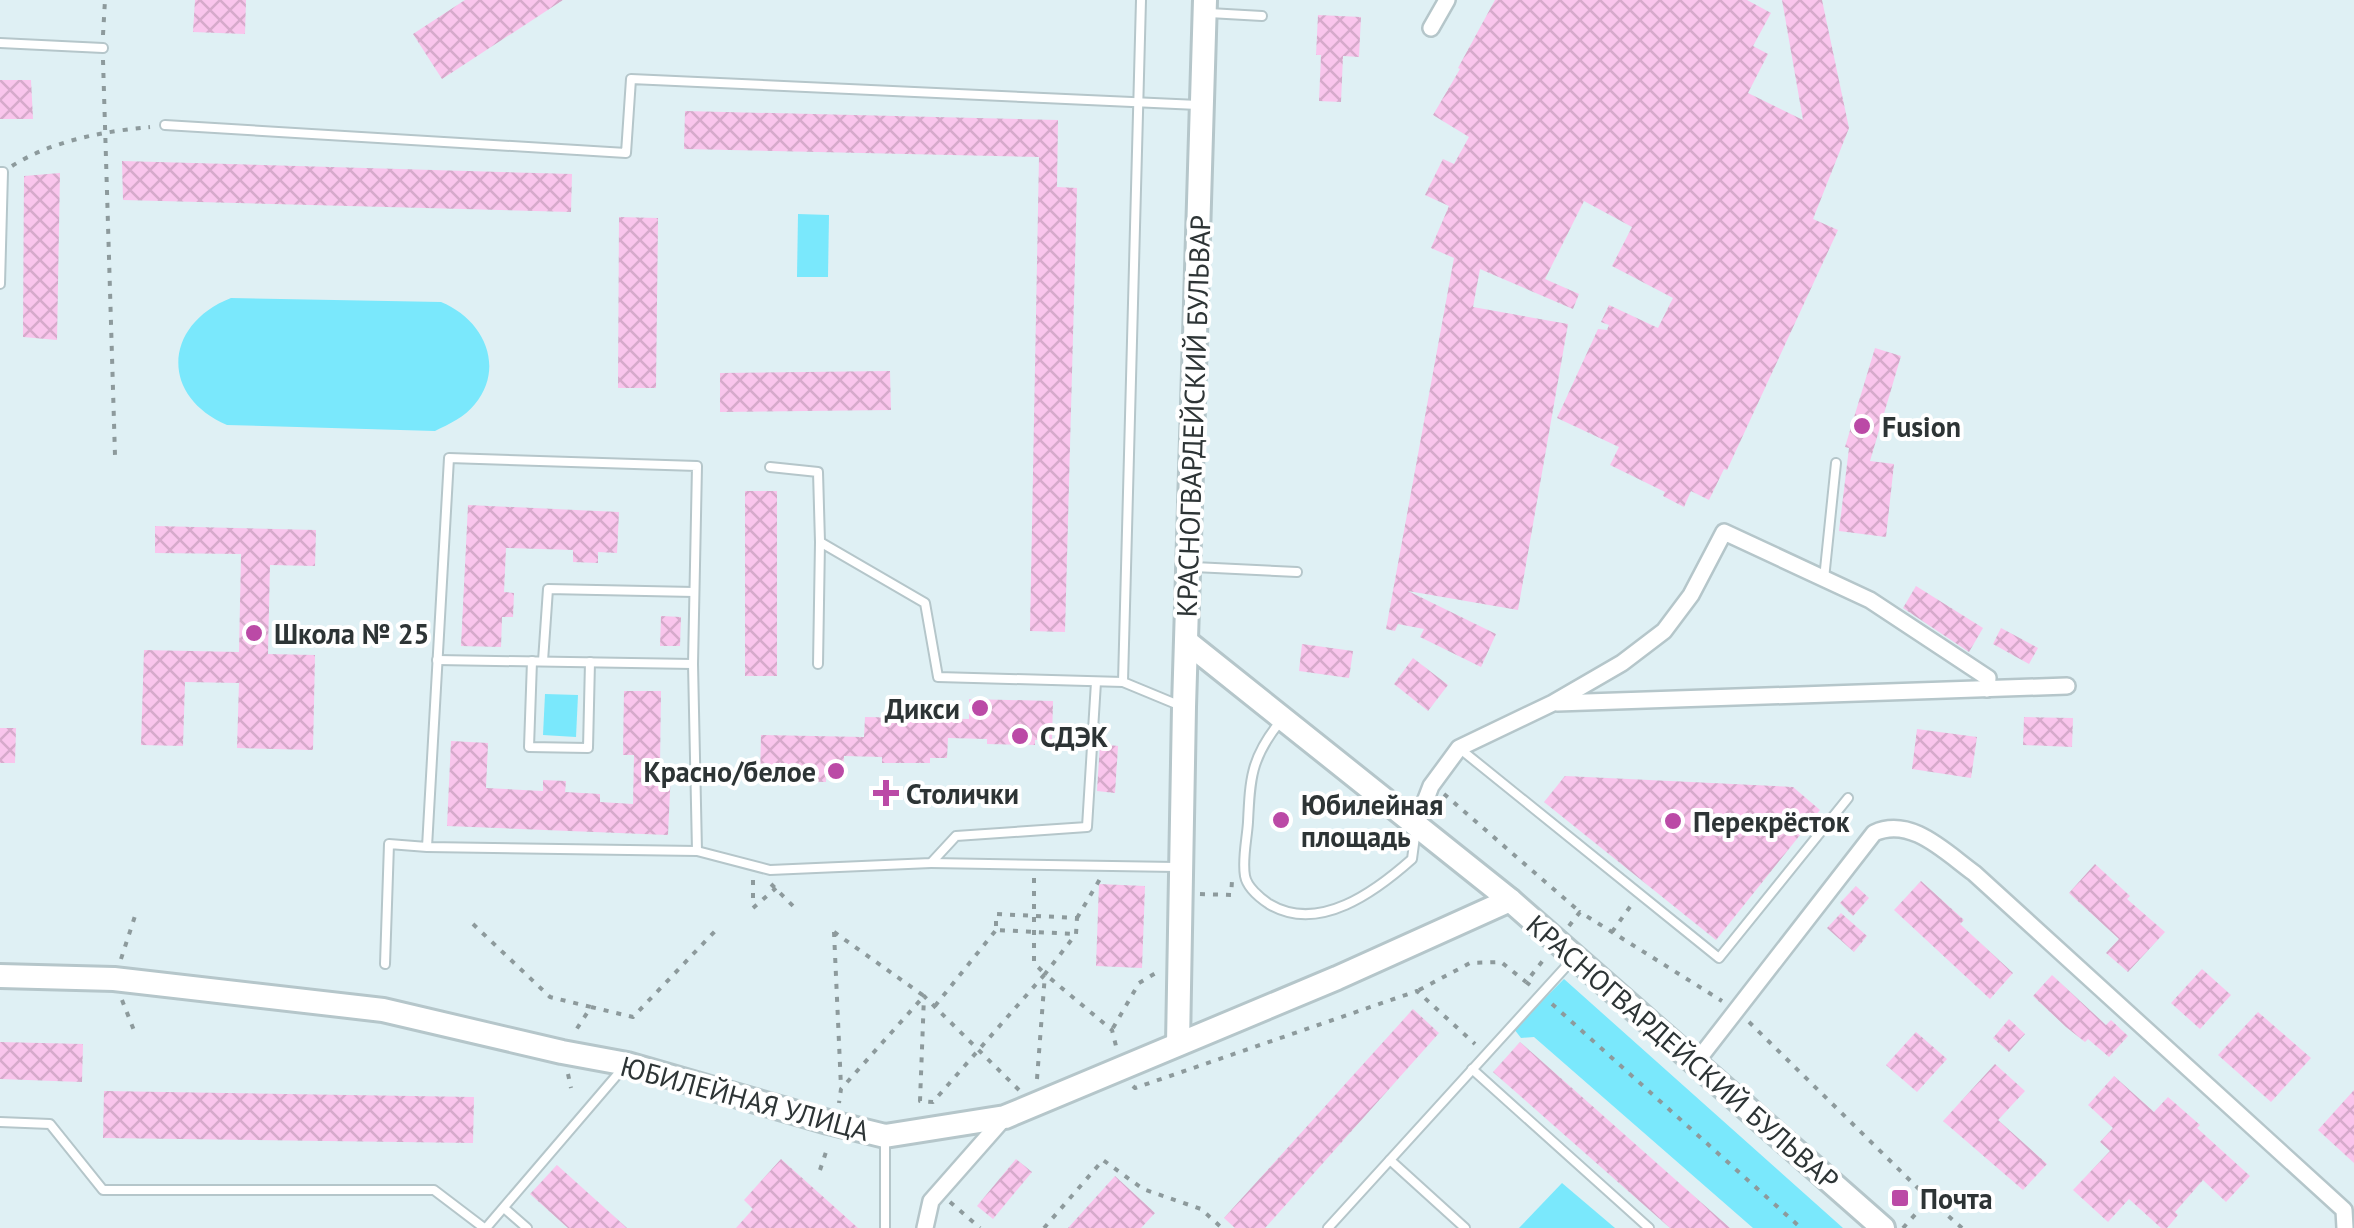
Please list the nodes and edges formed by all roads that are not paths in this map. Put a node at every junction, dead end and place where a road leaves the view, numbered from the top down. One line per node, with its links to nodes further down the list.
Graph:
1 (1141, 0): 8 (lane)
2 (1447, 0): 5 (street)
3 (1205, 6): 4 (lane); 9 (street, КРАСНОГВАРДЕЙСКИЙ БУЛЬВАР)
4 (1262, 16)
5 (1431, 28)
6 (0, 43): 7 (lane)
7 (103, 48)
8 (1138, 102): 9 (lane); 10 (lane); 28 (lane)
9 (1202, 105): 16 (street, КРАСНОГВАРДЕЙСКИЙ БУЛЬВАР)
10 (165, 125)
11 (1, 172): 12 (lane)
12 (0, 284)
13 (1836, 464): 18 (lane)
14 (770, 467): 15 (lane)
15 (820, 542): 26 (lane); 27 (lane)
16 (1189, 566): 17 (lane); 20 (street, КРАСНОГВАРДЕЙСКИЙ БУЛЬВАР)
17 (1297, 572)
18 (1824, 578): 30 (street); 31 (street)
19 (694, 592): 21 (lane); 23 (lane); 25 (lane)
20 (1187, 642): 32 (street); 33 (street, КРАСНОГВАРДЕЙСКИЙ БУЛЬВАР)
21 (437, 660): 22 (lane); 37 (lane)
22 (532, 661): 23 (lane); 24 (lane)
23 (544, 661): 24 (lane)
24 (590, 662): 25 (lane)
25 (693, 664): 38 (lane)
26 (818, 664)
27 (1096, 682): 28 (lane); 39 (lane)
28 (1122, 682): 32 (lane)
29 (2067, 686): 30 (street)
30 (1987, 689): 31 (street)
31 (1554, 704): 34 (street)
32 (1184, 707): 40 (street)
33 (1282, 720): 36 (street, КРАСНОГВАРДЕЙСКИЙ БУЛЬВАР); 36 (lane)
34 (1459, 748): 35 (lane); 36 (street)
35 (1848, 798)
36 (1416, 825): 41 (street, КРАСНОГВАРДЕЙСКИЙ БУЛЬВАР)
37 (427, 847): 38 (lane); 43 (lane)
38 (697, 851): 39 (lane)
39 (932, 862): 40 (lane)
40 (1180, 868): 45 (street)
41 (1510, 900): 42 (street, КРАСНОГВАРДЕЙСКИЙ БУЛЬВАР); 45 (street, ЮБИЛЕЙНАЯ УЛИЦА)
42 (1575, 956): 46 (street, КРАСНОГВАРДЕЙСКИЙ БУЛЬВАР); 48 (lane)
43 (384, 964)
44 (0, 976): 47 (street, ЮБИЛЕЙНАЯ УЛИЦА)
45 (1178, 1044): 49 (street, ЮБИЛЕЙНАЯ УЛИЦА)
46 (1696, 1061): 61 (street, КРАСНОГВАРДЕЙСКИЙ БУЛЬВАР); 62 (street)
47 (627, 1064): 51 (street, ЮБИЛЕЙНАЯ УЛИЦА); 53 (lane)
48 (1472, 1069): 52 (lane); 60 (lane)
49 (1005, 1117): 51 (street, ЮБИЛЕЙНАЯ УЛИЦА); 57 (street)
50 (0, 1122): 54 (lane)
51 (885, 1136): 56 (lane)
52 (1390, 1160): 58 (lane); 59 (lane)
53 (504, 1208): 54 (lane); 55 (lane)
54 (485, 1228)
55 (527, 1228)
56 (885, 1228)
57 (925, 1228)
58 (1328, 1228)
59 (1465, 1228)
60 (1650, 1228)
61 (1883, 1228)
62 (2345, 1228)

